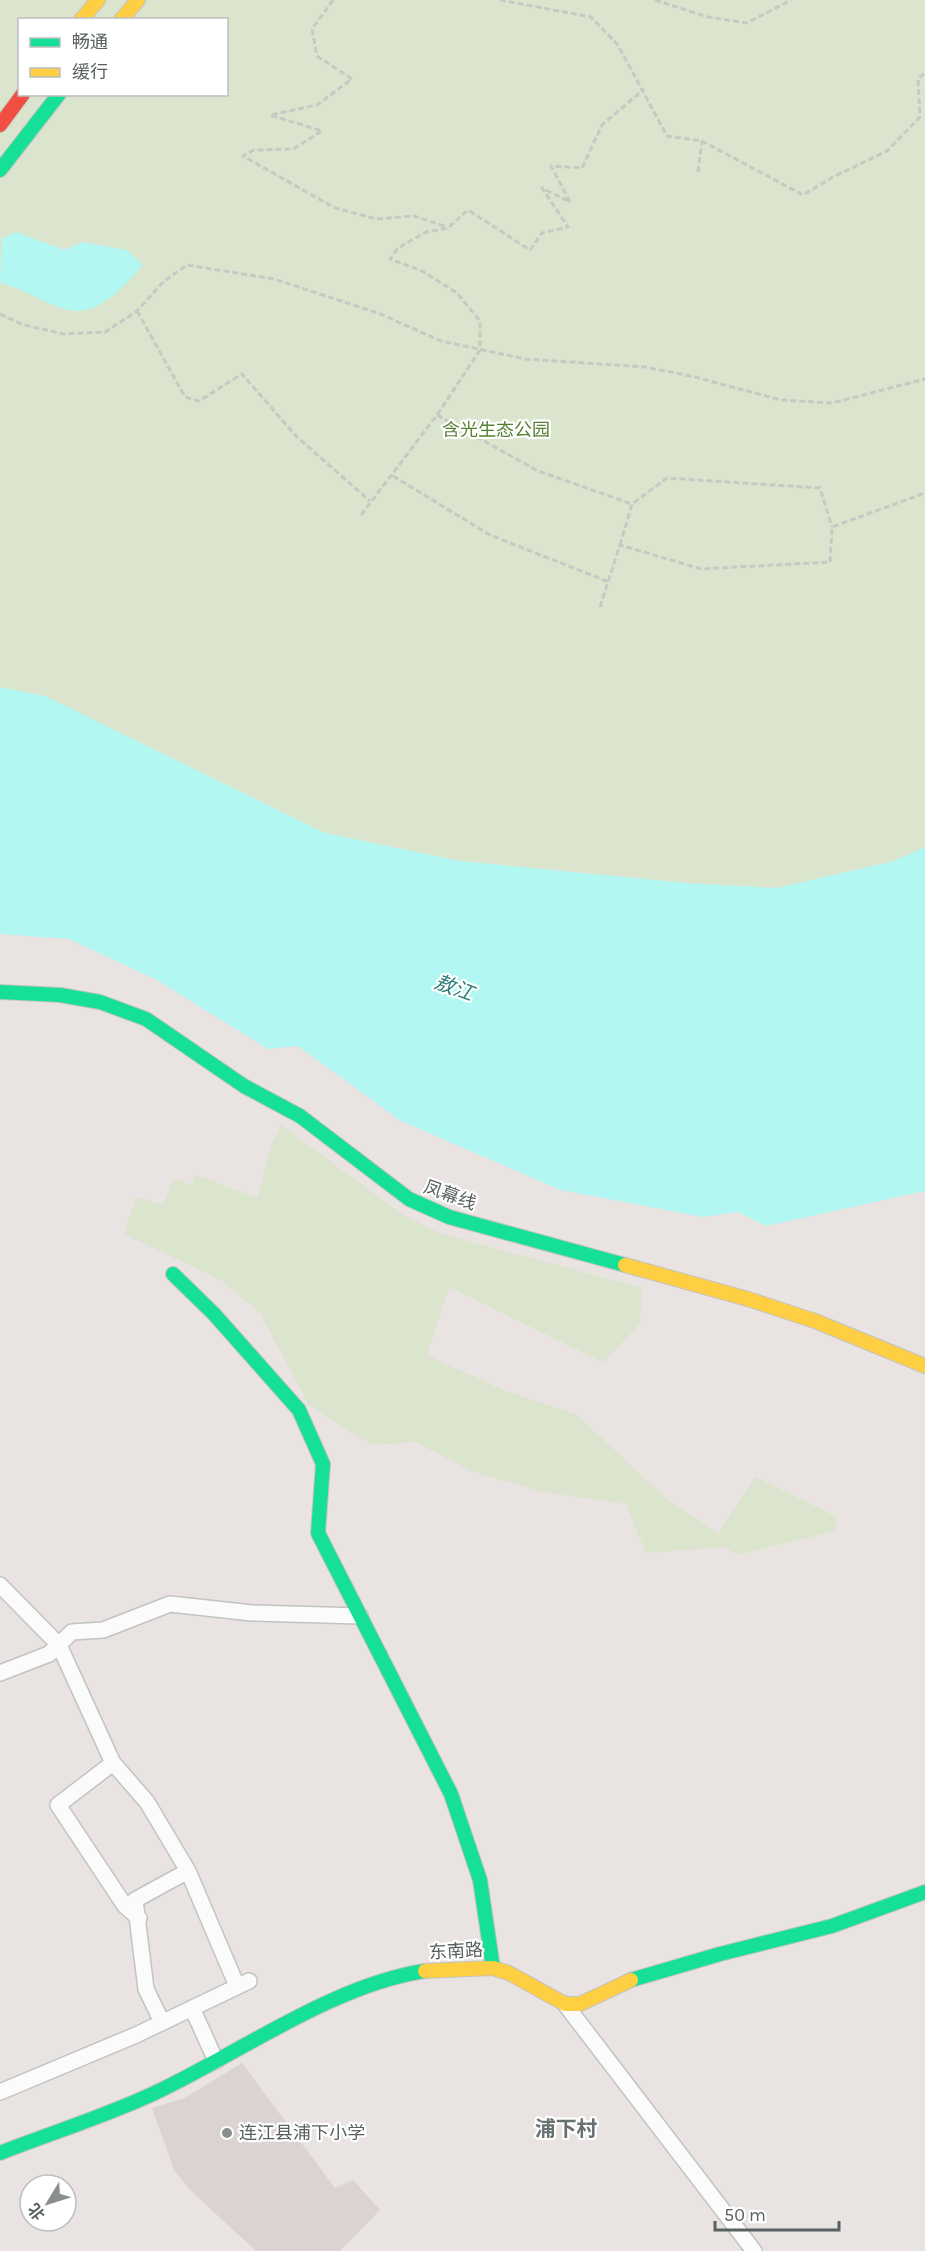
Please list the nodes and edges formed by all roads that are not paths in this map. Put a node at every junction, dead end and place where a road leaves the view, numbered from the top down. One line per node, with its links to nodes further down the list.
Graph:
1 (98, 0): 3 (main road)
2 (138, 0): 4 (main road)
3 (83, 18)
4 (123, 18)
5 (22, 96): 7 (main road)
6 (57, 96): 8 (main road)
7 (0, 125)
8 (0, 170)
9 (0, 992): 11 (main road, 凤幕线)
10 (173, 1274): 13 (main road)
11 (925, 1366)
12 (0, 1586): 14 (street)
13 (360, 1616): 14 (street); 20 (main road)
14 (59, 1645): 15 (street); 16 (street)
15 (0, 1673)
16 (113, 1763): 17 (street); 19 (street)
17 (188, 1871): 19 (street); 22 (street)
18 (925, 1892): 21 (main road)
19 (138, 1918): 23 (street)
20 (493, 1968): 21 (main road, 东南路); 24 (main road, 东南路)
21 (565, 2004): 27 (street)
22 (192, 2008): 23 (street); 24 (street)
23 (162, 2022): 25 (street)
24 (216, 2061): 26 (main road, 东南路)
25 (0, 2092)
26 (0, 2153)
27 (754, 2251)

